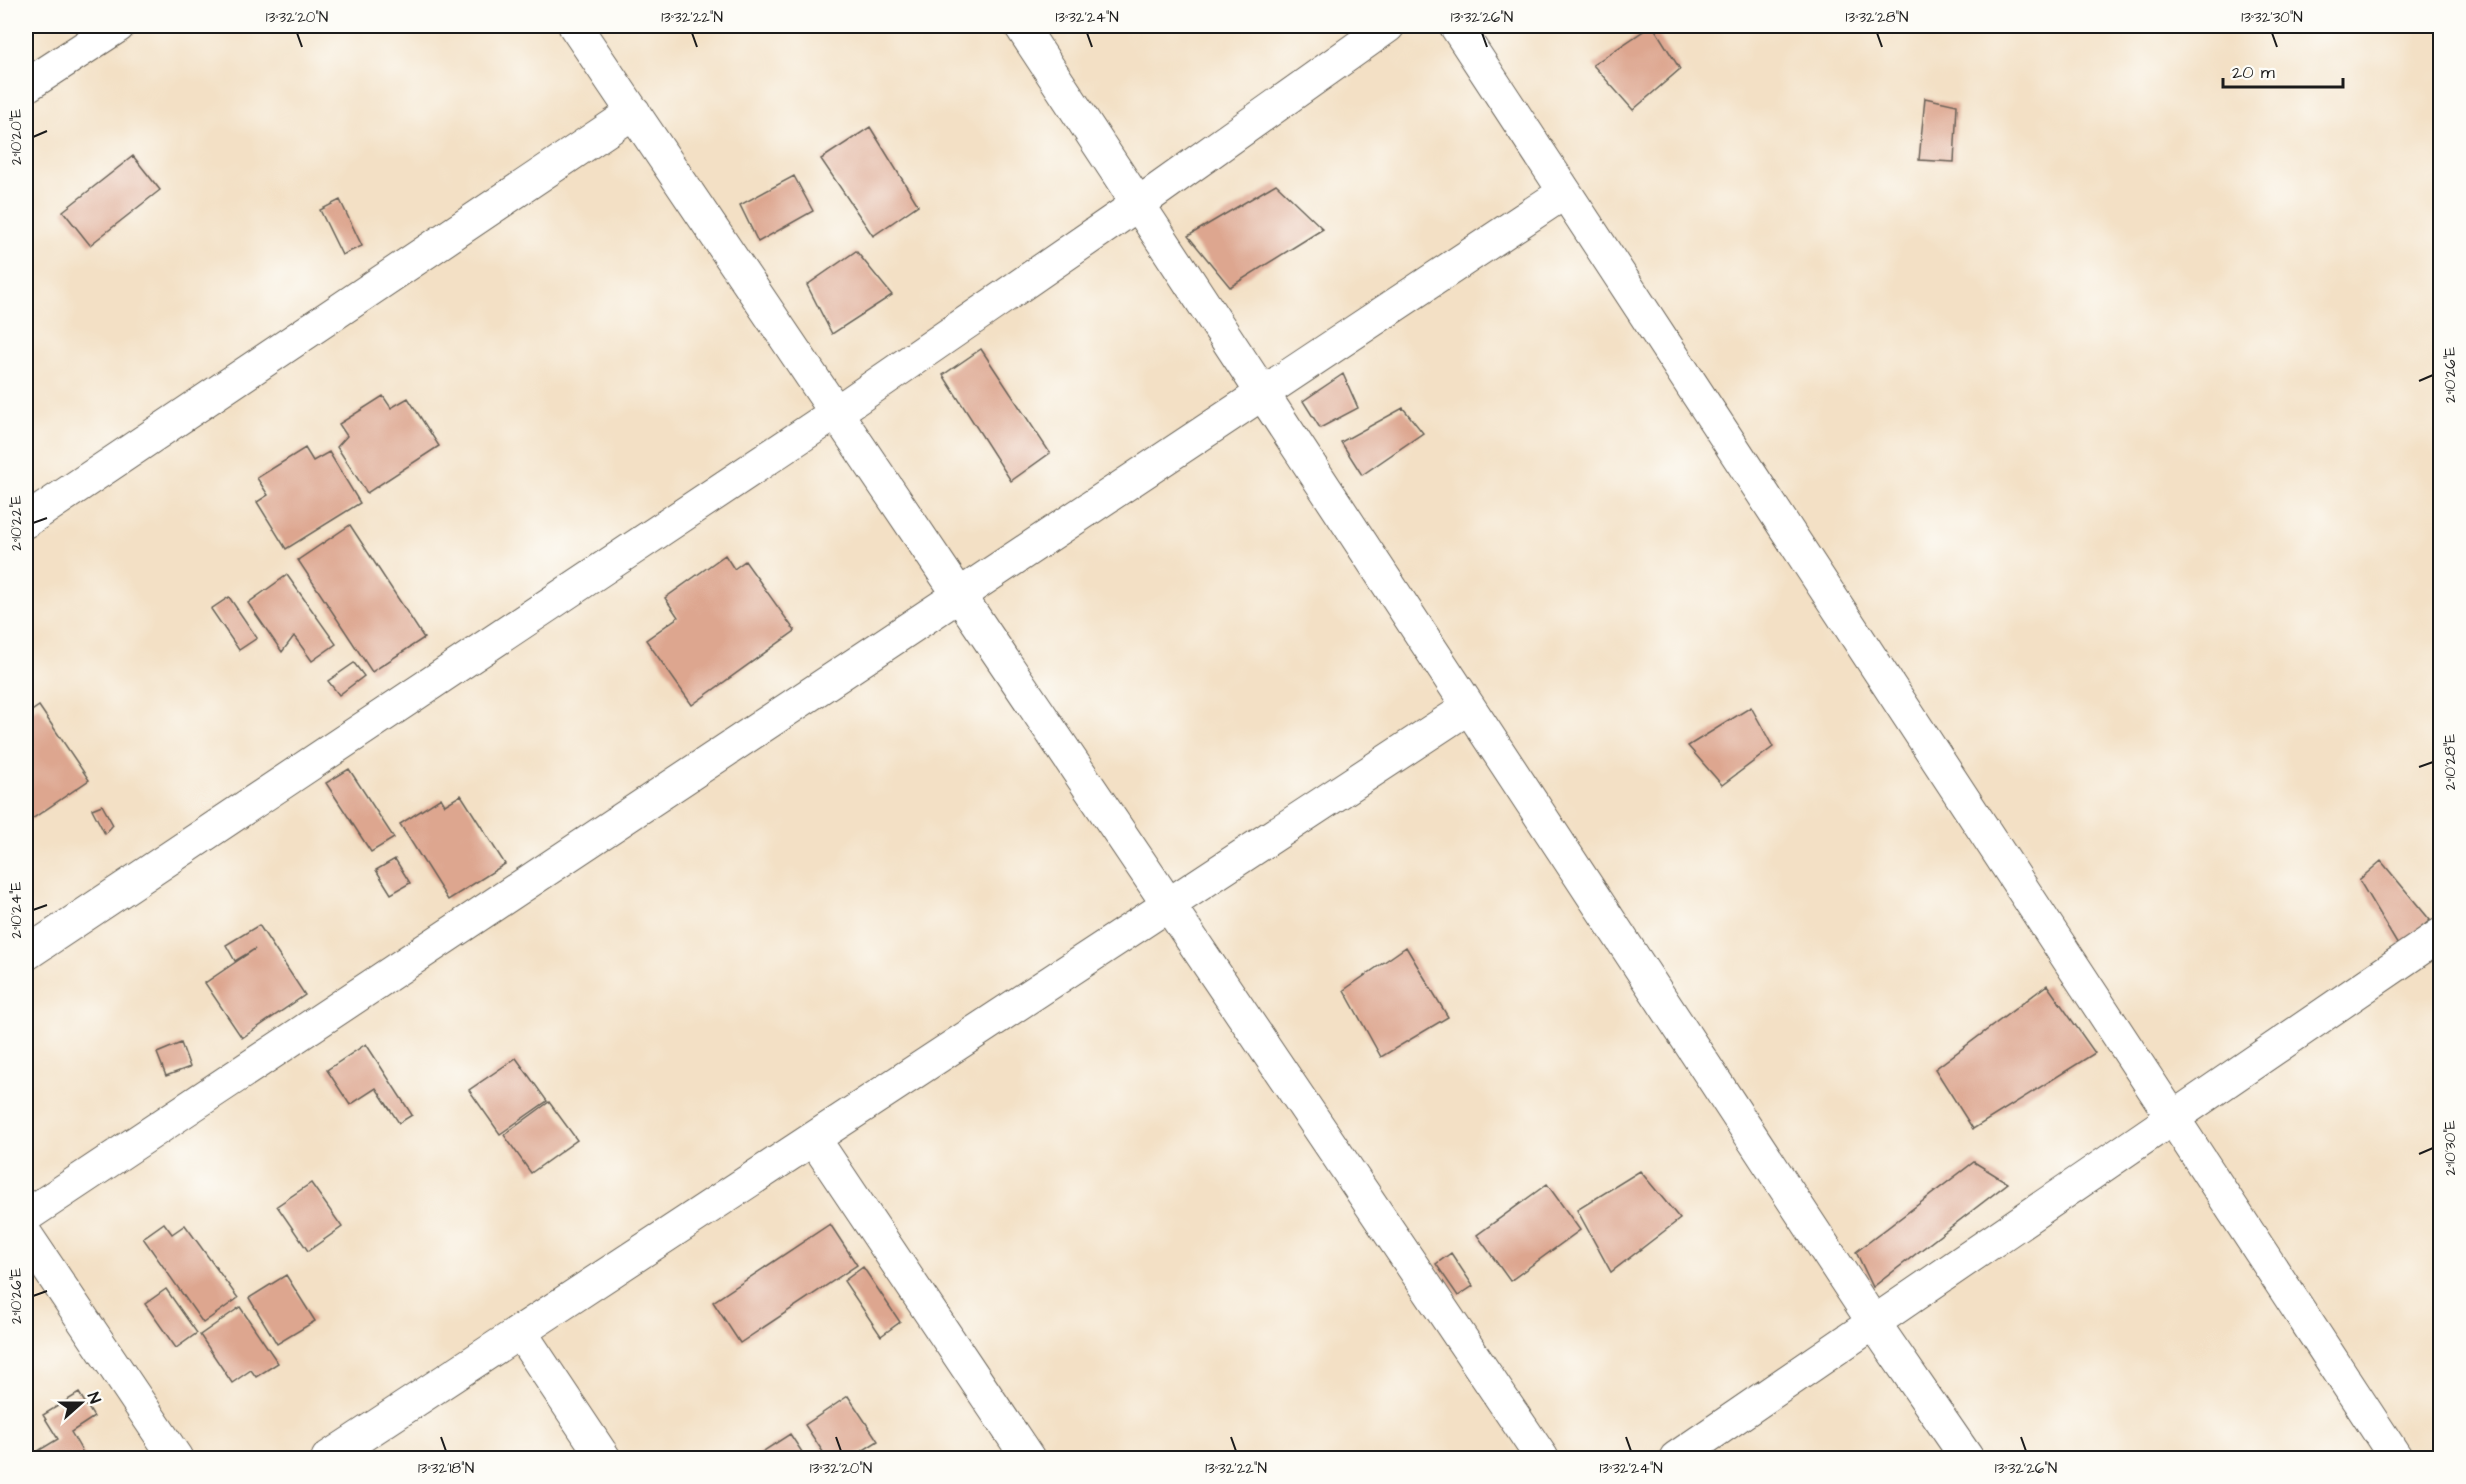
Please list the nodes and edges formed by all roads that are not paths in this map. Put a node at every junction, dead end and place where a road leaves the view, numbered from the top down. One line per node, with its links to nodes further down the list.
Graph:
1 (118, 26): 6 (street)
2 (575, 26): 7 (street)
3 (1021, 26): 9 (street)
4 (1388, 26): 9 (street)
5 (1456, 26): 8 (street)
6 (26, 86)
7 (634, 112): 11 (street); 12 (street)
8 (1565, 192): 10 (street); 18 (street)
9 (1138, 204): 10 (street); 11 (street)
10 (1262, 393): 13 (street); 14 (street)
11 (837, 412): 13 (street); 17 (street)
12 (26, 521)
13 (960, 595): 15 (street); 20 (street)
14 (1469, 707): 15 (street); 22 (street)
15 (1169, 905): 19 (street); 28 (street)
16 (2440, 935): 18 (street)
17 (26, 954)
18 (2173, 1118): 22 (street); 31 (street)
19 (814, 1139): 23 (street); 27 (street)
20 (26, 1216)
21 (26, 1234): 24 (street)
22 (1874, 1323): 29 (street); 30 (street)
23 (520, 1332): 25 (street); 26 (street)
24 (176, 1458)
25 (328, 1458)
26 (604, 1458)
27 (1028, 1458)
28 (1542, 1458)
29 (1676, 1458)
30 (1967, 1458)
31 (2396, 1458)

